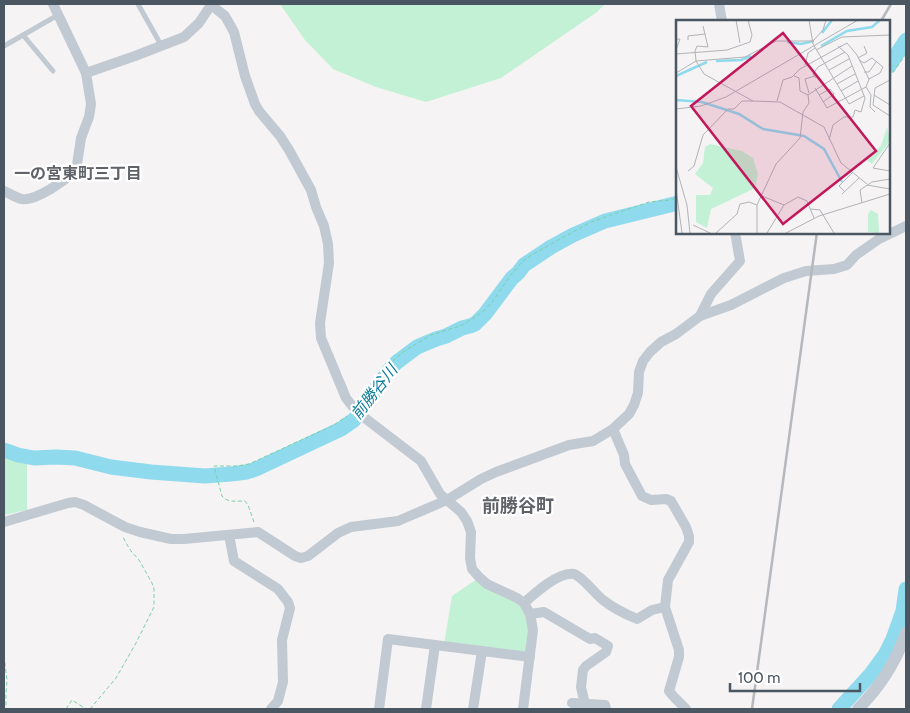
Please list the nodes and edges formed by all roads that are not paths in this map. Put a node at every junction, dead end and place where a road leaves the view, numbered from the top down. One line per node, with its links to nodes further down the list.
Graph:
1 (53, 4): 5 (street)
2 (138, 4): 10 (lane)
3 (210, 4): 10 (street); 18 (street)
4 (719, 4): 6 (street)
5 (59, 15): 7 (lane); 12 (street)
6 (722, 20)
7 (23, 35): 9 (lane); 11 (lane)
8 (4, 38): 9 (lane)
9 (6, 45)
10 (162, 45): 12 (street)
11 (53, 71)
12 (86, 73): 13 (street)
13 (4, 190)
14 (906, 226): 16 (street)
15 (735, 234): 16 (street)
16 (700, 316): 17 (street)
17 (613, 429): 18 (street); 22 (street)
18 (447, 500): 20 (street); 21 (street)
19 (4, 522): 20 (street)
20 (229, 535): 31 (street)
21 (524, 603): 22 (street); 23 (street)
22 (665, 607): 28 (street)
23 (530, 614): 27 (street); 30 (street)
24 (906, 634): 39 (street)
25 (435, 645): 26 (street); 32 (street); 33 (street)
26 (482, 651): 27 (street); 34 (street)
27 (530, 657): 35 (street)
28 (674, 697): 37 (street); 38 (street)
29 (572, 703): 30 (street)
30 (585, 704): 36 (street)
31 (271, 709)
32 (379, 709)
33 (426, 709)
34 (473, 709)
35 (523, 709)
36 (606, 709)
37 (672, 709)
38 (686, 709)
39 (858, 709)

